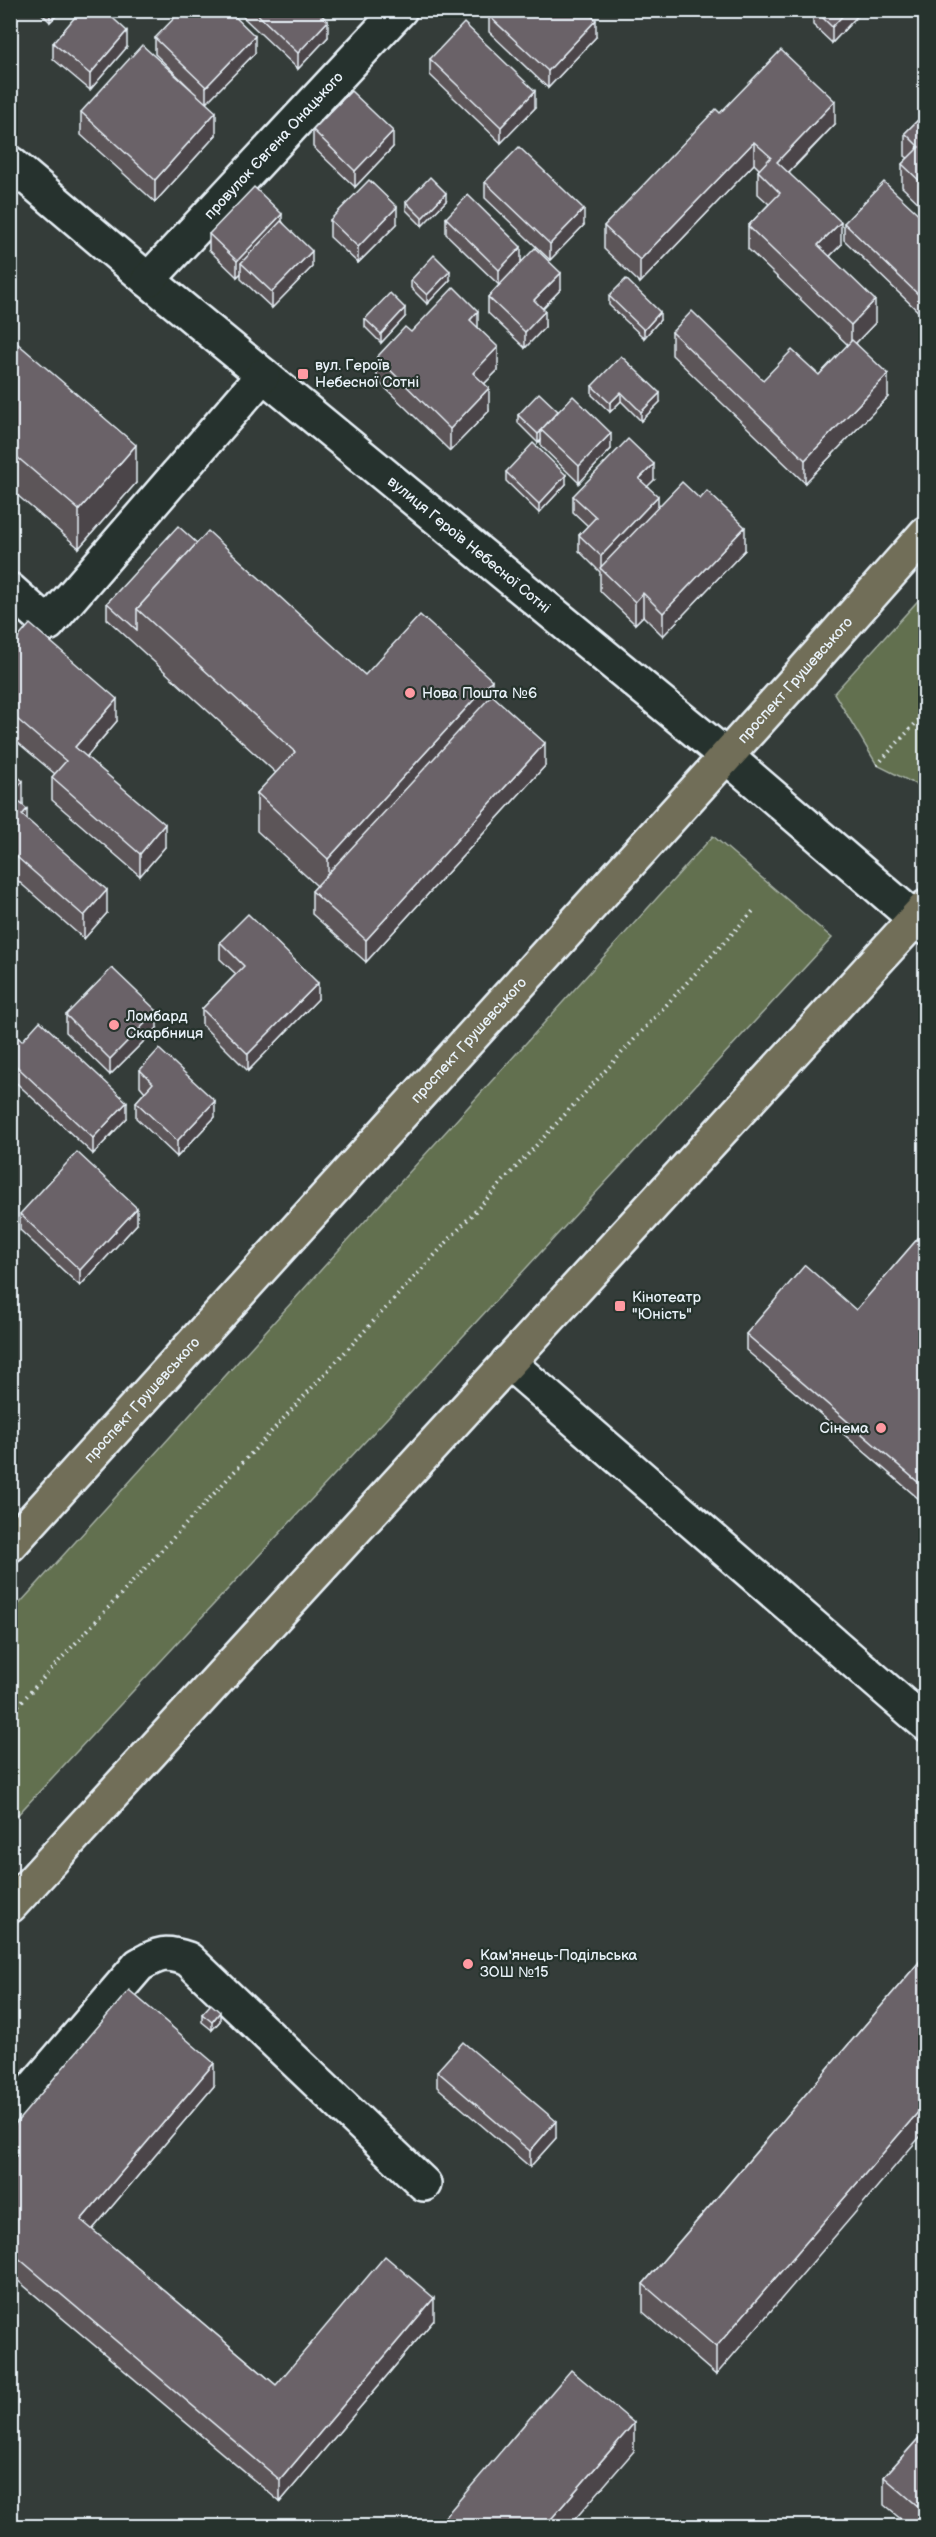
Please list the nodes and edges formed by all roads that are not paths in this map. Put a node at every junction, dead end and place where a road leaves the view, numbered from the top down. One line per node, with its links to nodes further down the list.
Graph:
1 (400, 10): 3 (street, провулок Євгена Онацького)
2 (10, 163): 3 (street, вулиця Героїв Небесної Сотні)
3 (148, 280): 4 (street, вулиця Героїв Небесної Сотні)
4 (263, 375): 6 (street); 7 (street, вулиця Героїв Небесної Сотні)
5 (926, 533): 7 (main road, проспект Грушевського)
6 (10, 590)
7 (726, 756): 8 (street, вулиця Героїв Небесної Сотні); 10 (main road, проспект Грушевського)
8 (922, 918): 9 (main road)
9 (508, 1362): 11 (street); 12 (main road)
10 (10, 1545)
11 (926, 1724)
12 (10, 1906)
13 (10, 2115): 14 (street)
14 (424, 2184)

